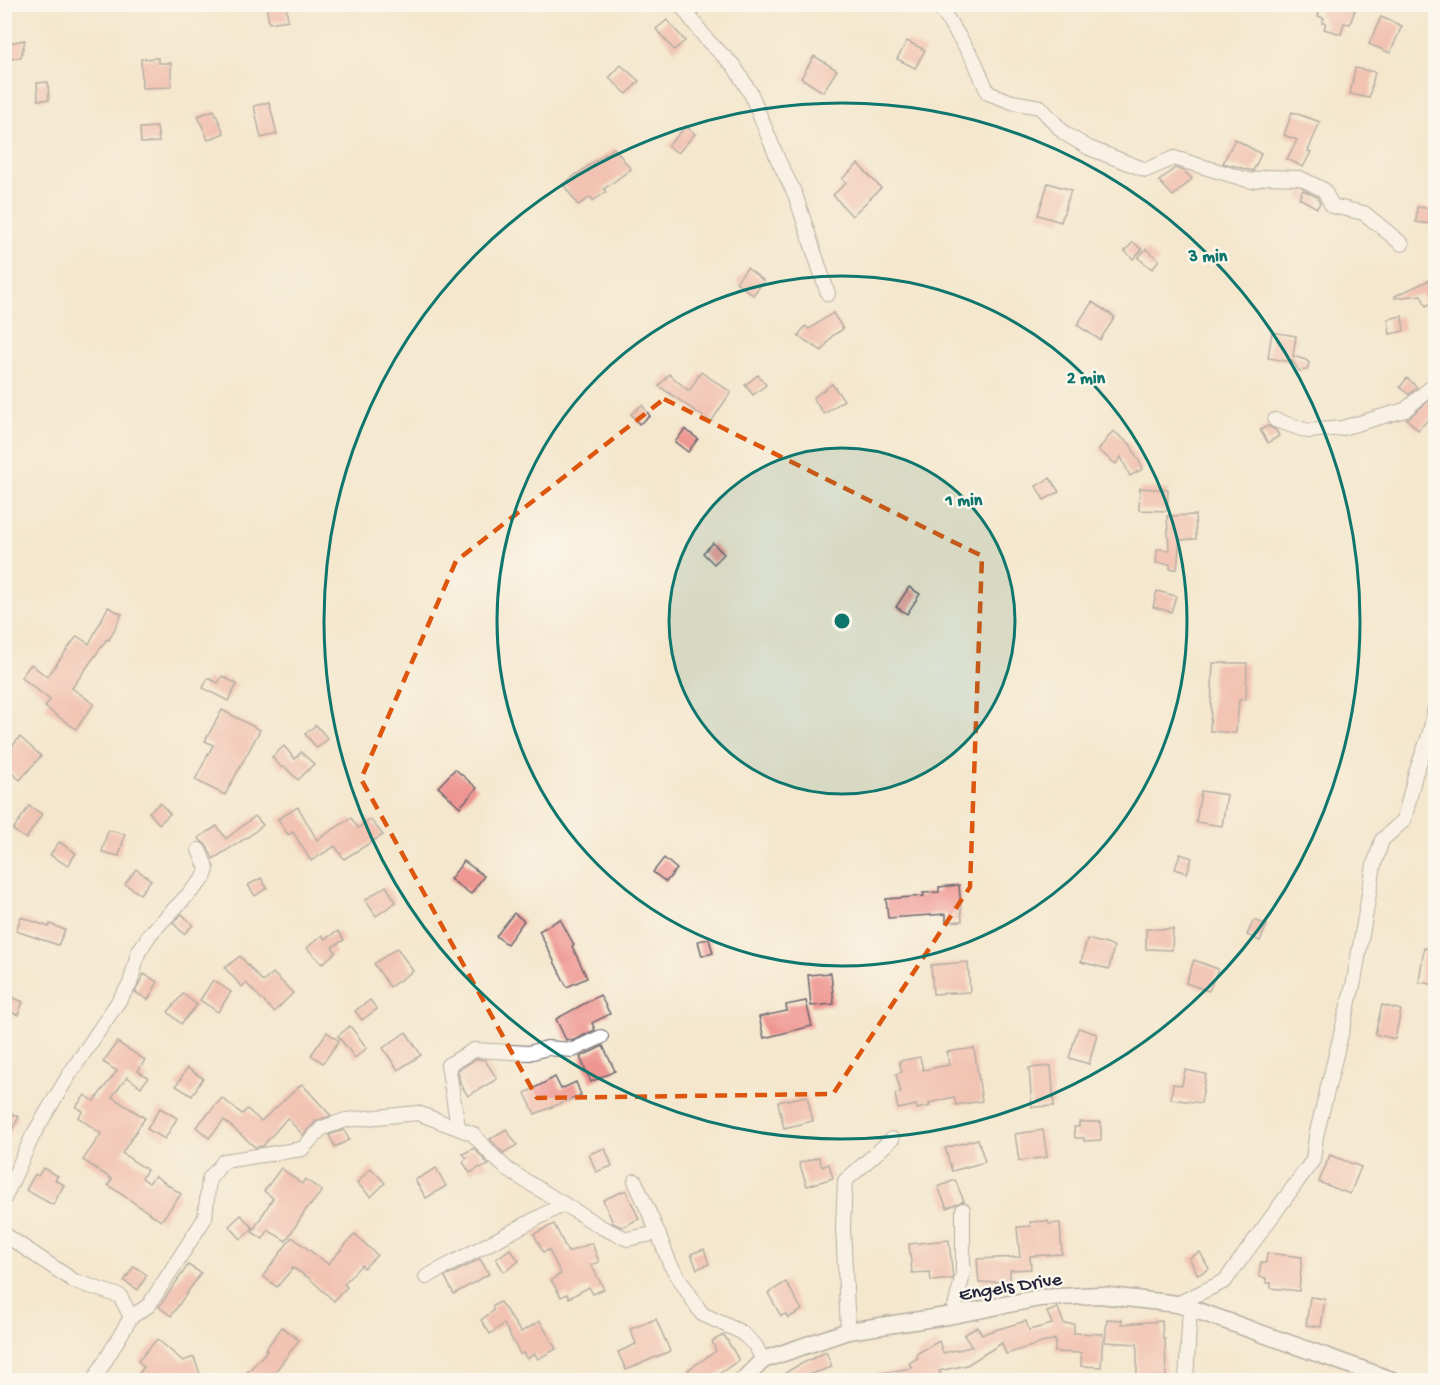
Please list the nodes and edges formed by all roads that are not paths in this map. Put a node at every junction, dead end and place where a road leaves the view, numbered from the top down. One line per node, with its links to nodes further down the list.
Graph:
1 (680, 4): 4 (street)
2 (939, 4): 3 (street)
3 (1402, 244)
4 (828, 294)
5 (1436, 383): 6 (street)
6 (1275, 420)
7 (1436, 704): 19 (street)
8 (199, 850): 13 (street)
9 (601, 1037): 10 (street)
10 (458, 1127): 14 (street); 21 (street)
11 (892, 1139): 22 (street)
12 (635, 1181): 16 (street)
13 (4, 1199)
14 (564, 1204): 16 (street); 18 (street)
15 (963, 1210): 20 (street)
16 (658, 1233): 23 (street)
17 (4, 1234): 21 (street)
18 (426, 1277)
19 (1183, 1306): 20 (street, Engels Drive); 26 (street); 27 (street, Engels Drive)
20 (952, 1315): 22 (street, Engels Drive)
21 (131, 1317): 24 (street)
22 (848, 1331): 23 (street, Engels Drive)
23 (763, 1360): 25 (street, Engels Drive)
24 (94, 1380)
25 (743, 1380)
26 (1186, 1380)
27 (1392, 1380)

